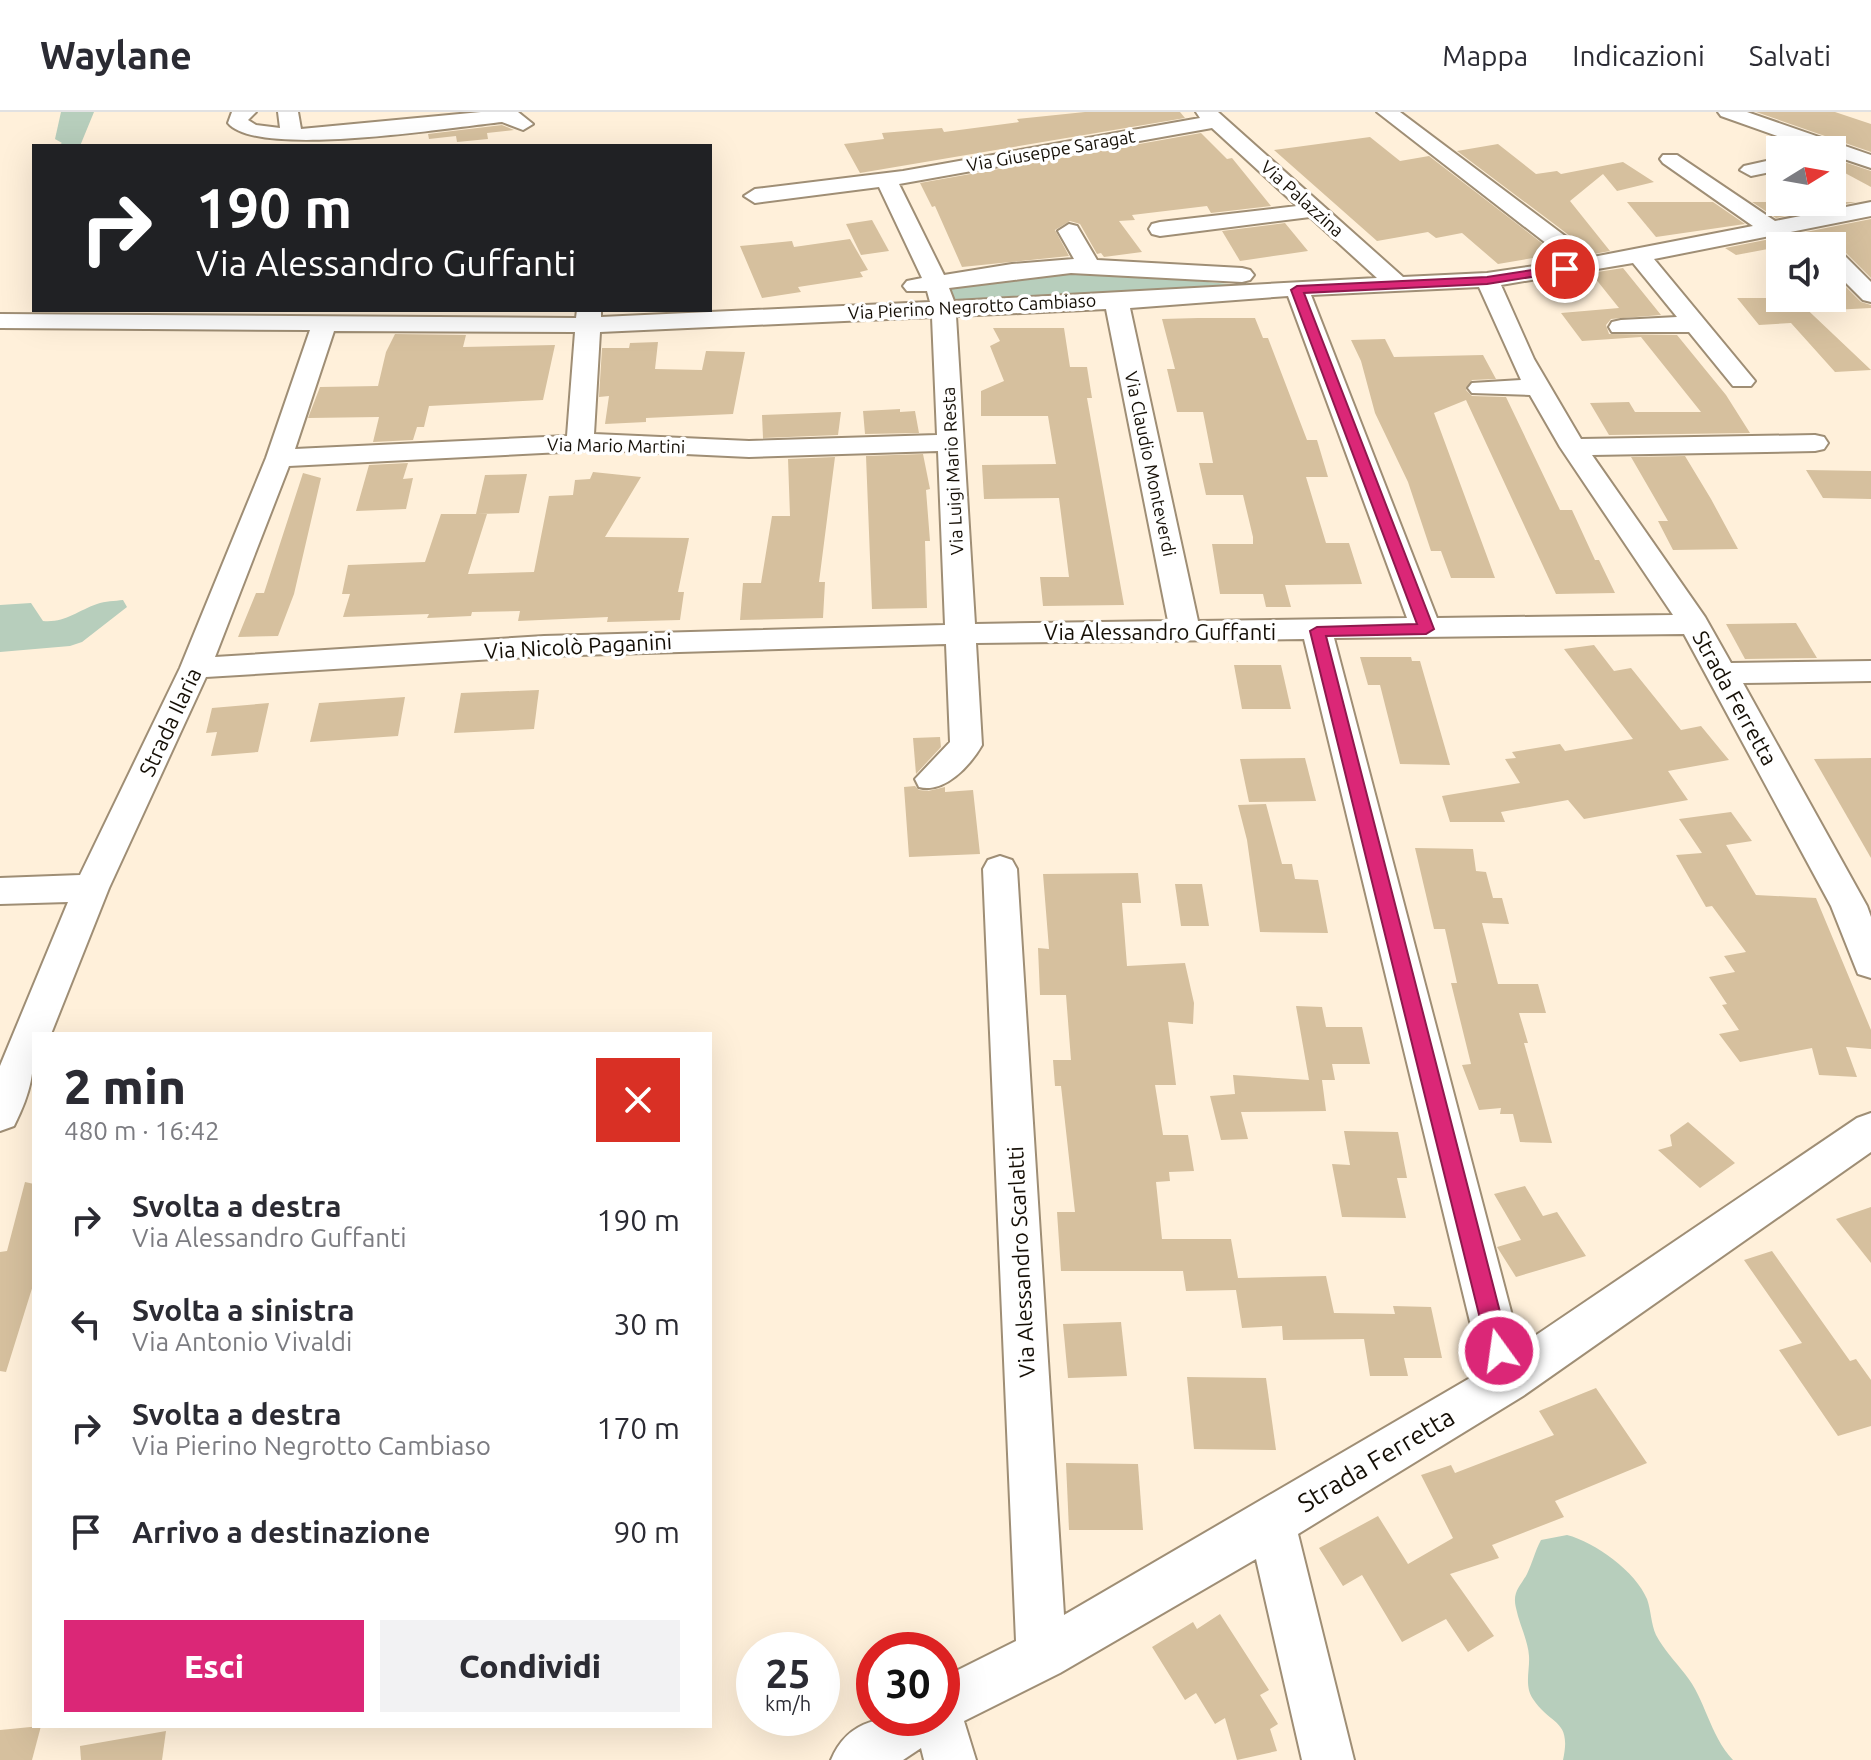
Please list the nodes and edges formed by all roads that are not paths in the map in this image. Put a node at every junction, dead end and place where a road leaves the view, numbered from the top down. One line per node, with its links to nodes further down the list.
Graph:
1 (246, 112): 7 (street)
2 (288, 112): 7 (street)
3 (1387, 112): 25 (street)
4 (1728, 112): 8 (street)
5 (1211, 116): 15 (street, Via Giuseppe Saragat); 18 (street, Via Palazzina)
6 (522, 118): 7 (street); 9 (street)
7 (297, 136)
8 (1791, 136)
9 (518, 144)
10 (1670, 159): 21 (street)
11 (1846, 162): 14 (street)
12 (1766, 167): 13 (street)
13 (1751, 170)
14 (1863, 173)
15 (886, 179): 16 (street, Via Giuseppe Saragat); 29 (street)
16 (755, 196)
17 (1871, 209): 19 (street, Via Pierino Negrotto Cambiaso)
18 (1314, 210): 20 (street); 30 (street, Via Palazzina)
19 (1800, 224): 21 (street, Via Pierino Negrotto Cambiaso); 23 (street)
20 (1160, 229)
21 (1772, 229): 24 (street, Via Pierino Negrotto Cambiaso)
22 (1069, 231): 26 (street)
23 (1808, 232)
24 (1639, 255): 25 (street, Via Pierino Negrotto Cambiaso); 40 (street)
25 (1589, 265): 28 (street, Via Pierino Negrotto Cambiaso)
26 (1089, 266): 29 (street, Via Pierino Negrotto Cambiaso); 31 (street, Via Pierino Negrotto Cambiaso)
27 (1846, 270): 33 (street)
28 (1487, 280): 30 (street, Via Pierino Negrotto Cambiaso); 44 (street, Strada Ferretta)
29 (936, 282): 35 (street); 36 (street, Via Pierino Negrotto Cambiaso)
30 (1399, 286): 31 (street, Via Pierino Negrotto Cambiaso)
31 (1331, 288): 32 (street, Via Pierino Negrotto Cambiaso)
32 (1297, 290): 34 (street, Via Pierino Negrotto Cambiaso); 53 (street)
33 (1871, 295)
34 (1120, 299): 35 (street, Via Pierino Negrotto Cambiaso); 52 (street, Via Claudio Monteverdi)
35 (944, 309): 36 (street, Via Pierino Negrotto Cambiaso); 47 (street, Via Luigi Mario Resta)
36 (820, 315): 38 (street, Via Pierino Negrotto Cambiaso)
37 (480, 318): 38 (street, Via Pierino Negrotto Cambiaso); 41 (street, Via Pierino Negrotto Cambiaso)
38 (589, 318): 46 (street)
39 (0, 321): 41 (street, Via Pierino Negrotto Cambiaso)
40 (1695, 324): 42 (street); 43 (street)
41 (324, 325): 50 (street, Strada Ilaria)
42 (1621, 327)
43 (1742, 381)
44 (1538, 387): 45 (street); 49 (street, Strada Ferretta)
45 (1481, 388)
46 (580, 443): 47 (street, Via Mario Martini); 50 (street, Via Mario Martini)
47 (952, 443): 55 (street, Via Luigi Mario Resta)
48 (1815, 443): 49 (street)
49 (1573, 447): 51 (street, Strada Ferretta)
50 (279, 458): 56 (street, Strada Ilaria)
51 (1694, 624): 53 (street, Via Alessandro Guffanti); 58 (street, Strada Ferretta)
52 (1185, 629): 54 (street, Via Alessandro Guffanti); 55 (street, Via Alessandro Guffanti)
53 (1426, 629): 54 (street, Via Alessandro Guffanti)
54 (1317, 631): 69 (street)
55 (961, 634): 56 (street, Via Nicolò Paganini); 59 (street, Via Luigi Mario Resta)
56 (195, 668): 61 (street, Strada Ilaria)
57 (1871, 671): 58 (street)
58 (1722, 673): 63 (street, Strada Ferretta)
59 (931, 779)
60 (1000, 869): 71 (street, Via Alessandro Scarlatti)
61 (91, 888): 62 (street); 65 (street, Strada Ilaria)
62 (0, 891)
63 (1860, 905): 64 (street, Strada Ferretta)
64 (1871, 964)
65 (33, 1032)
66 (32, 1035): 67 (street, Strada Ilaria)
67 (0, 1114)
68 (1871, 1130): 69 (street, Strada Ferretta)
69 (1507, 1381): 70 (street, Strada Ferretta)
70 (1272, 1523): 71 (street, Strada Ferretta); 77 (street)
71 (1042, 1655): 72 (street, Strada Ferretta)
72 (960, 1696)
73 (894, 1736): 75 (street)
74 (943, 1736): 76 (street)
75 (857, 1760)
76 (950, 1760)
77 (1328, 1760)

